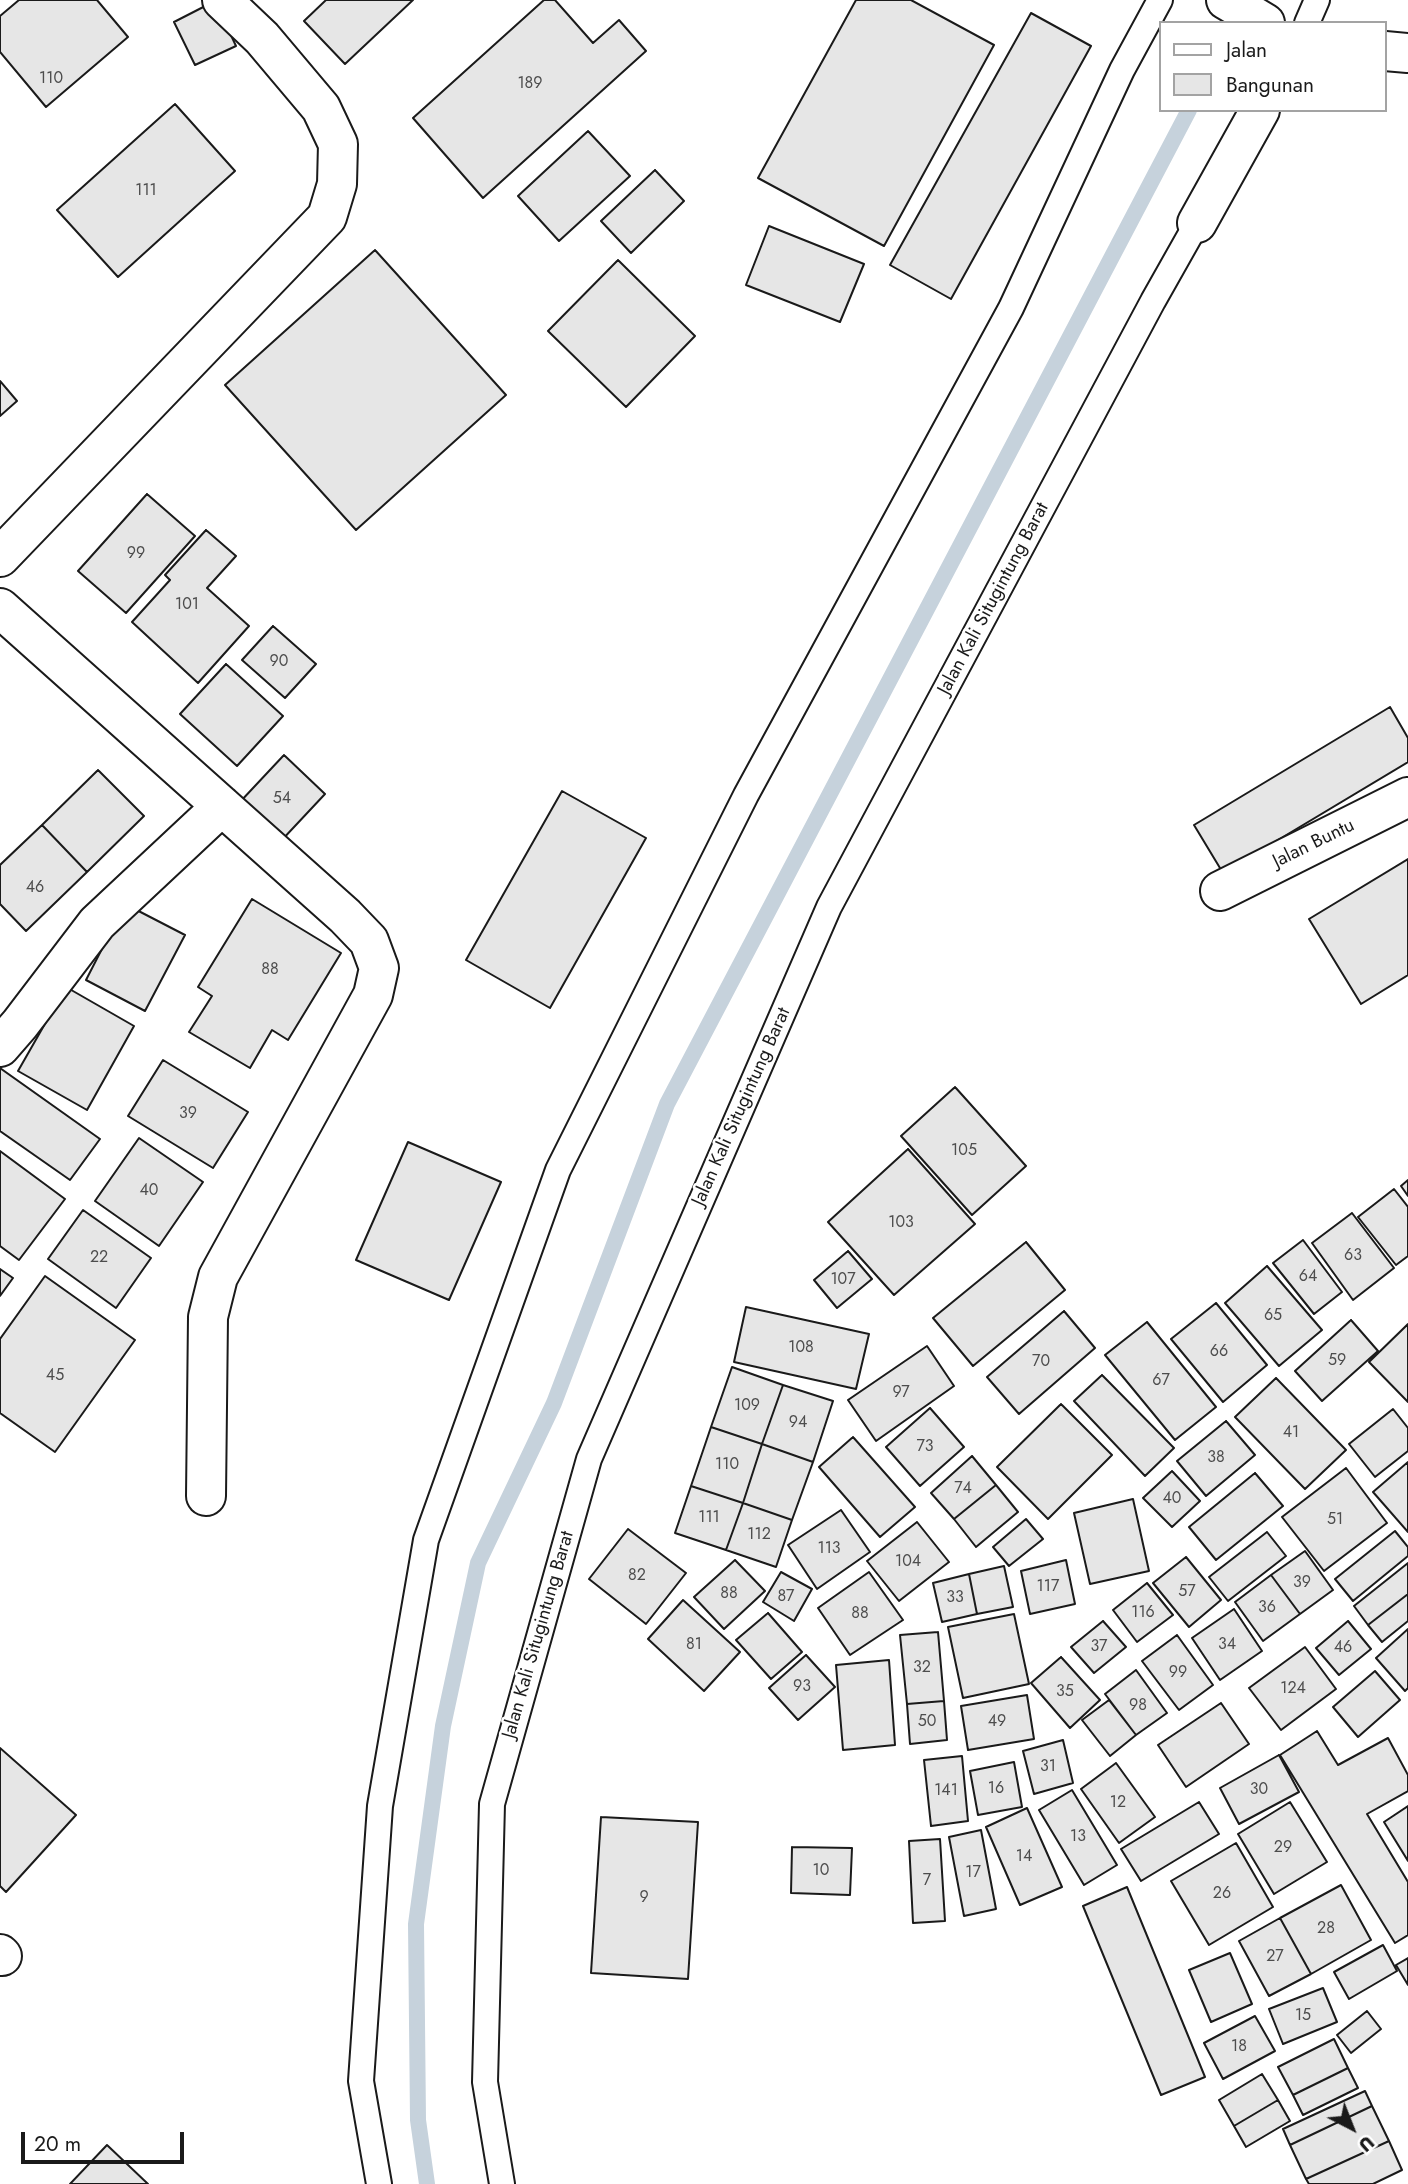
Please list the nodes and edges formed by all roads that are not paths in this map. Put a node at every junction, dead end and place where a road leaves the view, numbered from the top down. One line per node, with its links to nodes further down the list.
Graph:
1 (222, 0): 11 (street)
2 (1160, 0): 18 (lane)
3 (1226, 0): 5 (street)
4 (1317, 0): 6 (lane)
5 (1262, 21)
6 (1308, 21)
7 (1387, 51): 8 (street)
8 (1408, 53)
9 (1259, 112): 10 (street, Jalan Kali Situgintung Barat)
10 (1198, 223): 19 (lane, Jalan Kali Situgintung Barat)
11 (0, 558)
12 (0, 608): 14 (street)
13 (1408, 797): 15 (street, Jalan Buntu)
14 (222, 806): 16 (street); 17 (street)
15 (1220, 891)
16 (0, 1047)
17 (206, 1496)
18 (379, 2184)
19 (502, 2184)

